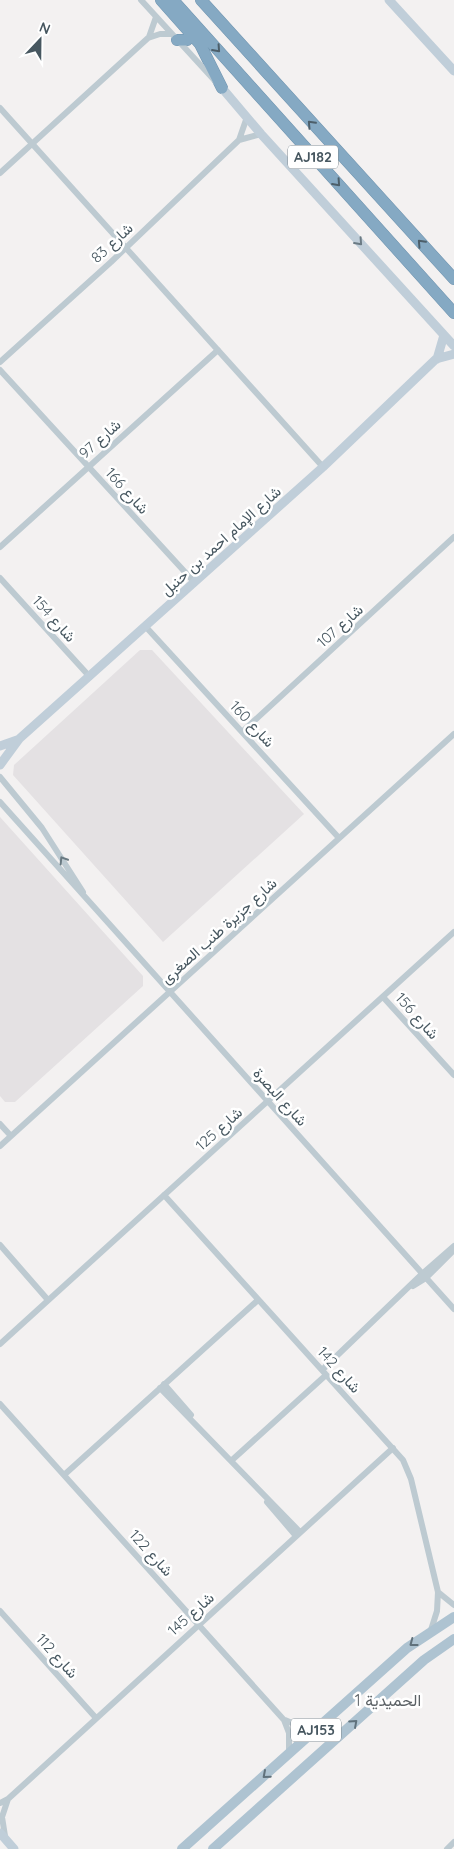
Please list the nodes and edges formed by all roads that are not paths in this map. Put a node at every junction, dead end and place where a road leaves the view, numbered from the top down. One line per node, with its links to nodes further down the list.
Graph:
1 (141, 0): 6 (street)
2 (161, 0): 7 (highway)
3 (173, 0): 20 (highway, AJ182, one-way to 20)
4 (202, 0): 19 (highway, AJ182, one-way to 4)
5 (389, 0): 10 (street)
6 (156, 16): 8 (street); 9 (street)
7 (191, 33): 8 (highway); 11 (highway)
8 (174, 37): 9 (street); 11 (street)
9 (148, 38): 16 (street)
10 (454, 72)
11 (222, 88): 13 (street)
12 (0, 108): 16 (street)
13 (247, 117): 14 (street); 15 (street, شارع 83)
14 (261, 134): 15 (street, شارع 83); 21 (street, one-way to 21)
15 (239, 140): 18 (street, شارع 83)
16 (32, 144): 17 (street); 18 (street)
17 (0, 173)
18 (126, 247): 23 (street); 26 (street, شارع 83)
19 (454, 279)
20 (454, 313)
21 (444, 335): 22 (street); 25 (street, شارع الإمام احمد بن حنبل)
22 (454, 346)
23 (218, 350): 28 (street, شارع 97); 29 (street)
24 (454, 354): 25 (street, شارع الإمام احمد بن حنبل)
25 (436, 359): 29 (street, شارع الإمام احمد بن حنبل)
26 (0, 362)
27 (0, 370): 28 (street, شارع 166)
28 (88, 467): 31 (street, شارع 97); 33 (street, شارع 166)
29 (323, 467): 33 (street, شارع الإمام احمد بن حنبل)
30 (454, 537): 36 (street, شارع 107)
31 (0, 546)
32 (0, 578): 35 (street, شارع 154)
33 (195, 583): 34 (street, شارع الإمام احمد بن حنبل)
34 (146, 627): 35 (street, شارع الإمام احمد بن حنبل); 36 (street, شارع 160)
35 (90, 677): 38 (street, شارع الإمام احمد بن حنبل)
36 (242, 732): 43 (street, شارع 160)
37 (454, 734): 43 (street, شارع جزيرة طنب الصغرى)
38 (20, 739): 39 (street, شارع الإمام احمد بن حنبل); 40 (street, شارع الإمام احمد بن حنبل)
39 (0, 746)
40 (0, 765)
41 (0, 777): 44 (street, شارع البصرة, one-way to 41)
42 (0, 802): 44 (street, شارع البصرة)
43 (339, 838): 46 (street, شارع جزيرة طنب الصغرى)
44 (89, 901): 46 (street, شارع البصرة)
45 (454, 932): 47 (street, شارع 125)
46 (169, 993): 49 (street, شارع البصرة); 51 (street, شارع جزيرة طنب الصغرى)
47 (383, 997): 48 (street, شارع 156); 49 (street, شارع 125)
48 (454, 1075)
49 (267, 1101): 53 (street, شارع 125); 56 (street, شارع البصرة)
50 (0, 1124): 51 (street)
51 (11, 1136): 52 (street, شارع جزيرة طنب الصغرى)
52 (0, 1146)
53 (164, 1195): 57 (street, شارع 125); 58 (street, شارع 142)
54 (0, 1245): 57 (street)
55 (454, 1248): 56 (street)
56 (424, 1276): 59 (street, شارع البصرة); 61 (street)
57 (48, 1300): 60 (street, شارع 125)
58 (258, 1300): 61 (street, شارع 142); 62 (street)
59 (454, 1309)
60 (0, 1344)
61 (324, 1372): 64 (street, شارع 142); 65 (street)
62 (162, 1386): 65 (street); 66 (street)
63 (0, 1404): 66 (street, شارع 122)
64 (393, 1448): 67 (street, شارع 145); 68 (street, شارع 142)
65 (231, 1461): 67 (street)
66 (64, 1475): 72 (street, شارع 122)
67 (298, 1534): 72 (street, شارع 145)
68 (438, 1592): 69 (street); 73 (street, شارع 142)
69 (454, 1605)
70 (0, 1611): 75 (street, شارع 112)
71 (454, 1617): 73 (main road, AJ153)
72 (198, 1624): 75 (street, شارع 145); 76 (street, شارع 122)
73 (431, 1630): 77 (main road, AJ153, one-way to 77)
74 (454, 1639): 86 (main road, AJ153, one-way to 74)
75 (96, 1718): 79 (street, شارع 145)
76 (284, 1720): 77 (street); 78 (street)
77 (319, 1727): 78 (main road, AJ153)
78 (288, 1755): 85 (main road, AJ153, one-way to 85)
79 (8, 1799): 80 (street, شارع 145); 82 (street)
80 (0, 1803)
81 (0, 1833): 82 (street)
82 (7, 1841): 84 (street)
83 (454, 1842): 87 (street)
84 (14, 1849)
85 (182, 1849)
86 (213, 1849)
87 (446, 1849)

